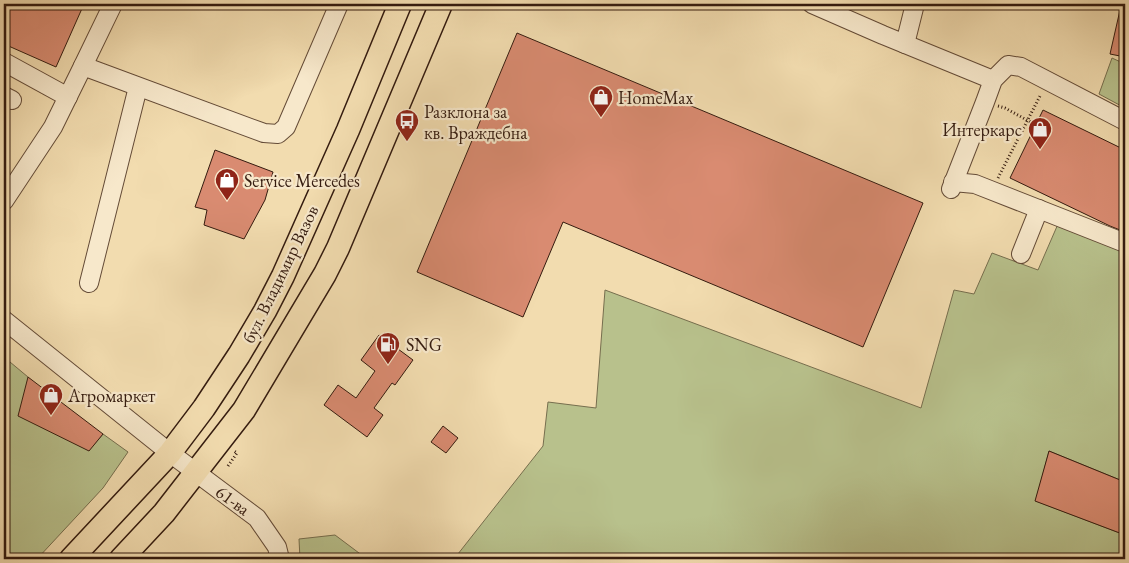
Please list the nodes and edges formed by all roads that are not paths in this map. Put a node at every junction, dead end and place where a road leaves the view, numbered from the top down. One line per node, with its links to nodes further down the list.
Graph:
1 (113, 4): 9 (street)
2 (339, 4): 11 (street)
3 (400, 4): 20 (main road, бул. Владимир Вазов)
4 (441, 4): 21 (main road, бул. Владимир Вазов)
5 (812, 4): 7 (street)
6 (915, 4): 7 (street)
7 (905, 44): 10 (street)
8 (4, 62): 12 (street)
9 (83, 66): 11 (street); 12 (street)
10 (993, 80): 13 (street); 15 (street)
11 (138, 87): 18 (street)
12 (68, 97): 14 (street)
13 (1125, 121)
14 (4, 201)
15 (1039, 209): 16 (street); 17 (street)
16 (1125, 243)
17 (1021, 254)
18 (89, 283)
19 (4, 320): 20 (street, 61-ва)
20 (170, 453): 21 (street, 61-ва); 22 (main road, бул. Владимир Вазов)
21 (195, 472): 23 (main road, бул. Владимир Вазов); 24 (street, 61-ва)
22 (71, 559)
23 (121, 559)
24 (280, 559)

